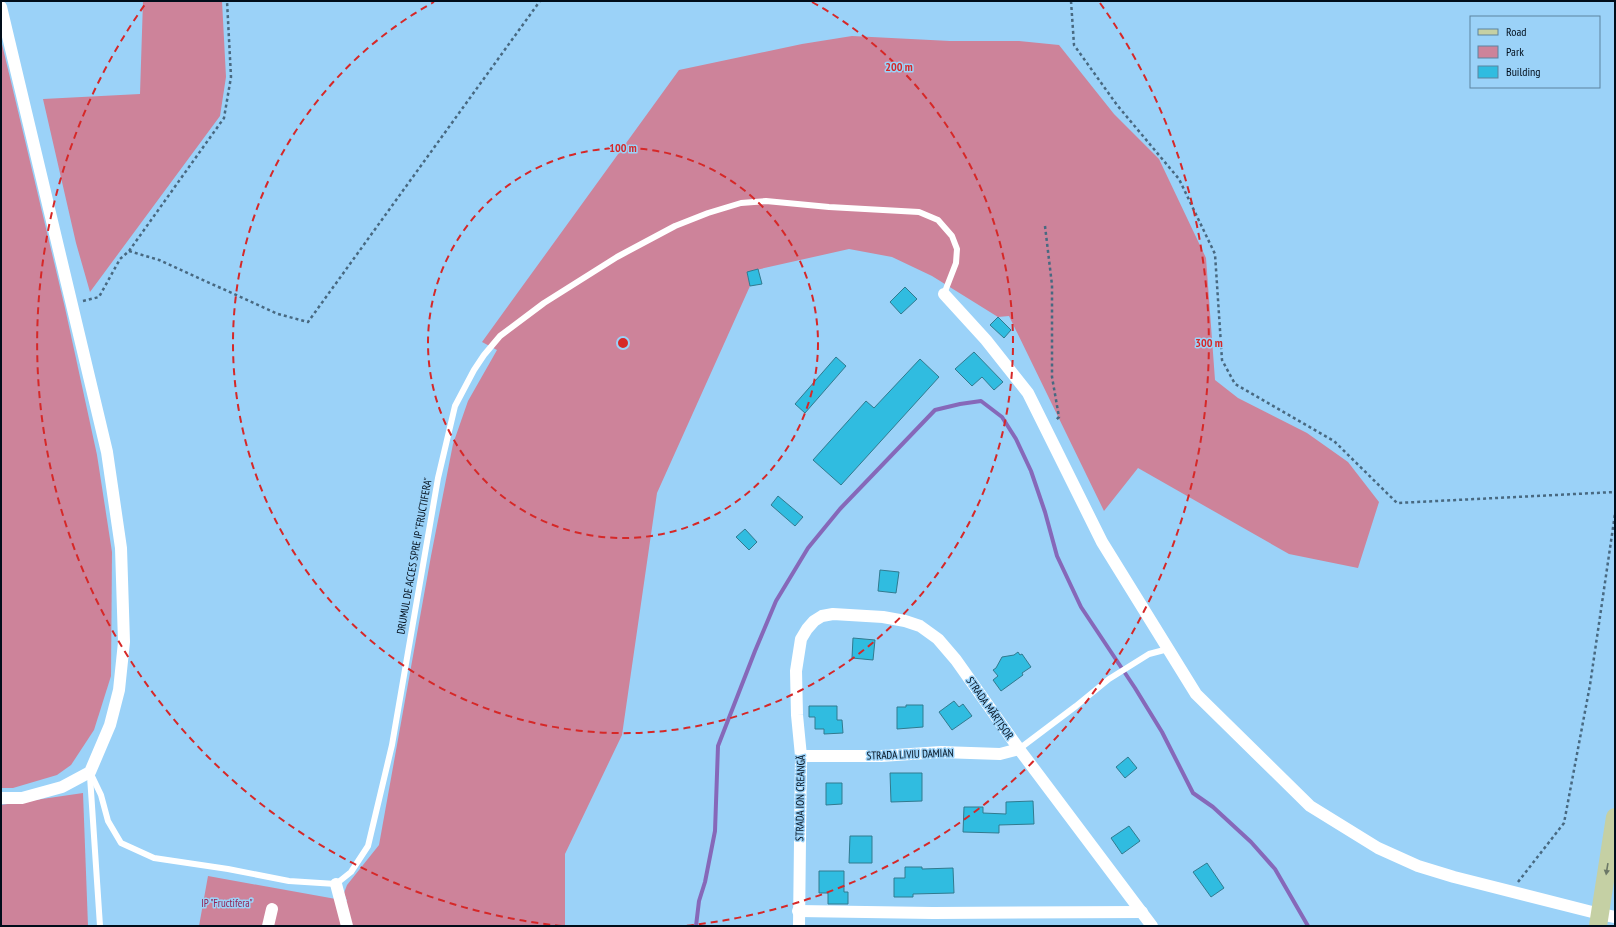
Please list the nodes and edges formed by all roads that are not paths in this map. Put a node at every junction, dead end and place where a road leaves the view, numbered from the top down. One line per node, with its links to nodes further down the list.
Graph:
1 (1, 7): 7 (street)
2 (944, 294): 3 (street); 10 (lane, DRUMUL DE ACCES SPRE IP "FRUCTIFERA")
3 (1168, 649): 5 (lane); 14 (street)
4 (796, 671): 5 (street, STRADA MĂRȚIȘOR); 6 (street, STRADA ION CREANGĂ)
5 (1019, 749): 6 (street, STRADA LIVIU DAMIAN); 13 (street, STRADA MĂRȚIȘOR)
6 (801, 756): 12 (street, STRADA ION CREANGĂ)
7 (90, 772): 8 (street); 10 (lane); 15 (lane)
8 (1, 798)
9 (1615, 817): 14 (main road, one-way to 14)
10 (336, 884): 17 (street)
11 (272, 909): 16 (street)
12 (798, 911): 13 (street); 18 (street, STRADA ION CREANGĂ)
13 (1142, 912): 19 (street, STRADA MĂRȚIȘOR)
14 (1604, 919)
15 (100, 926)
16 (268, 926)
17 (346, 926)
18 (798, 926)
19 (1152, 926)

